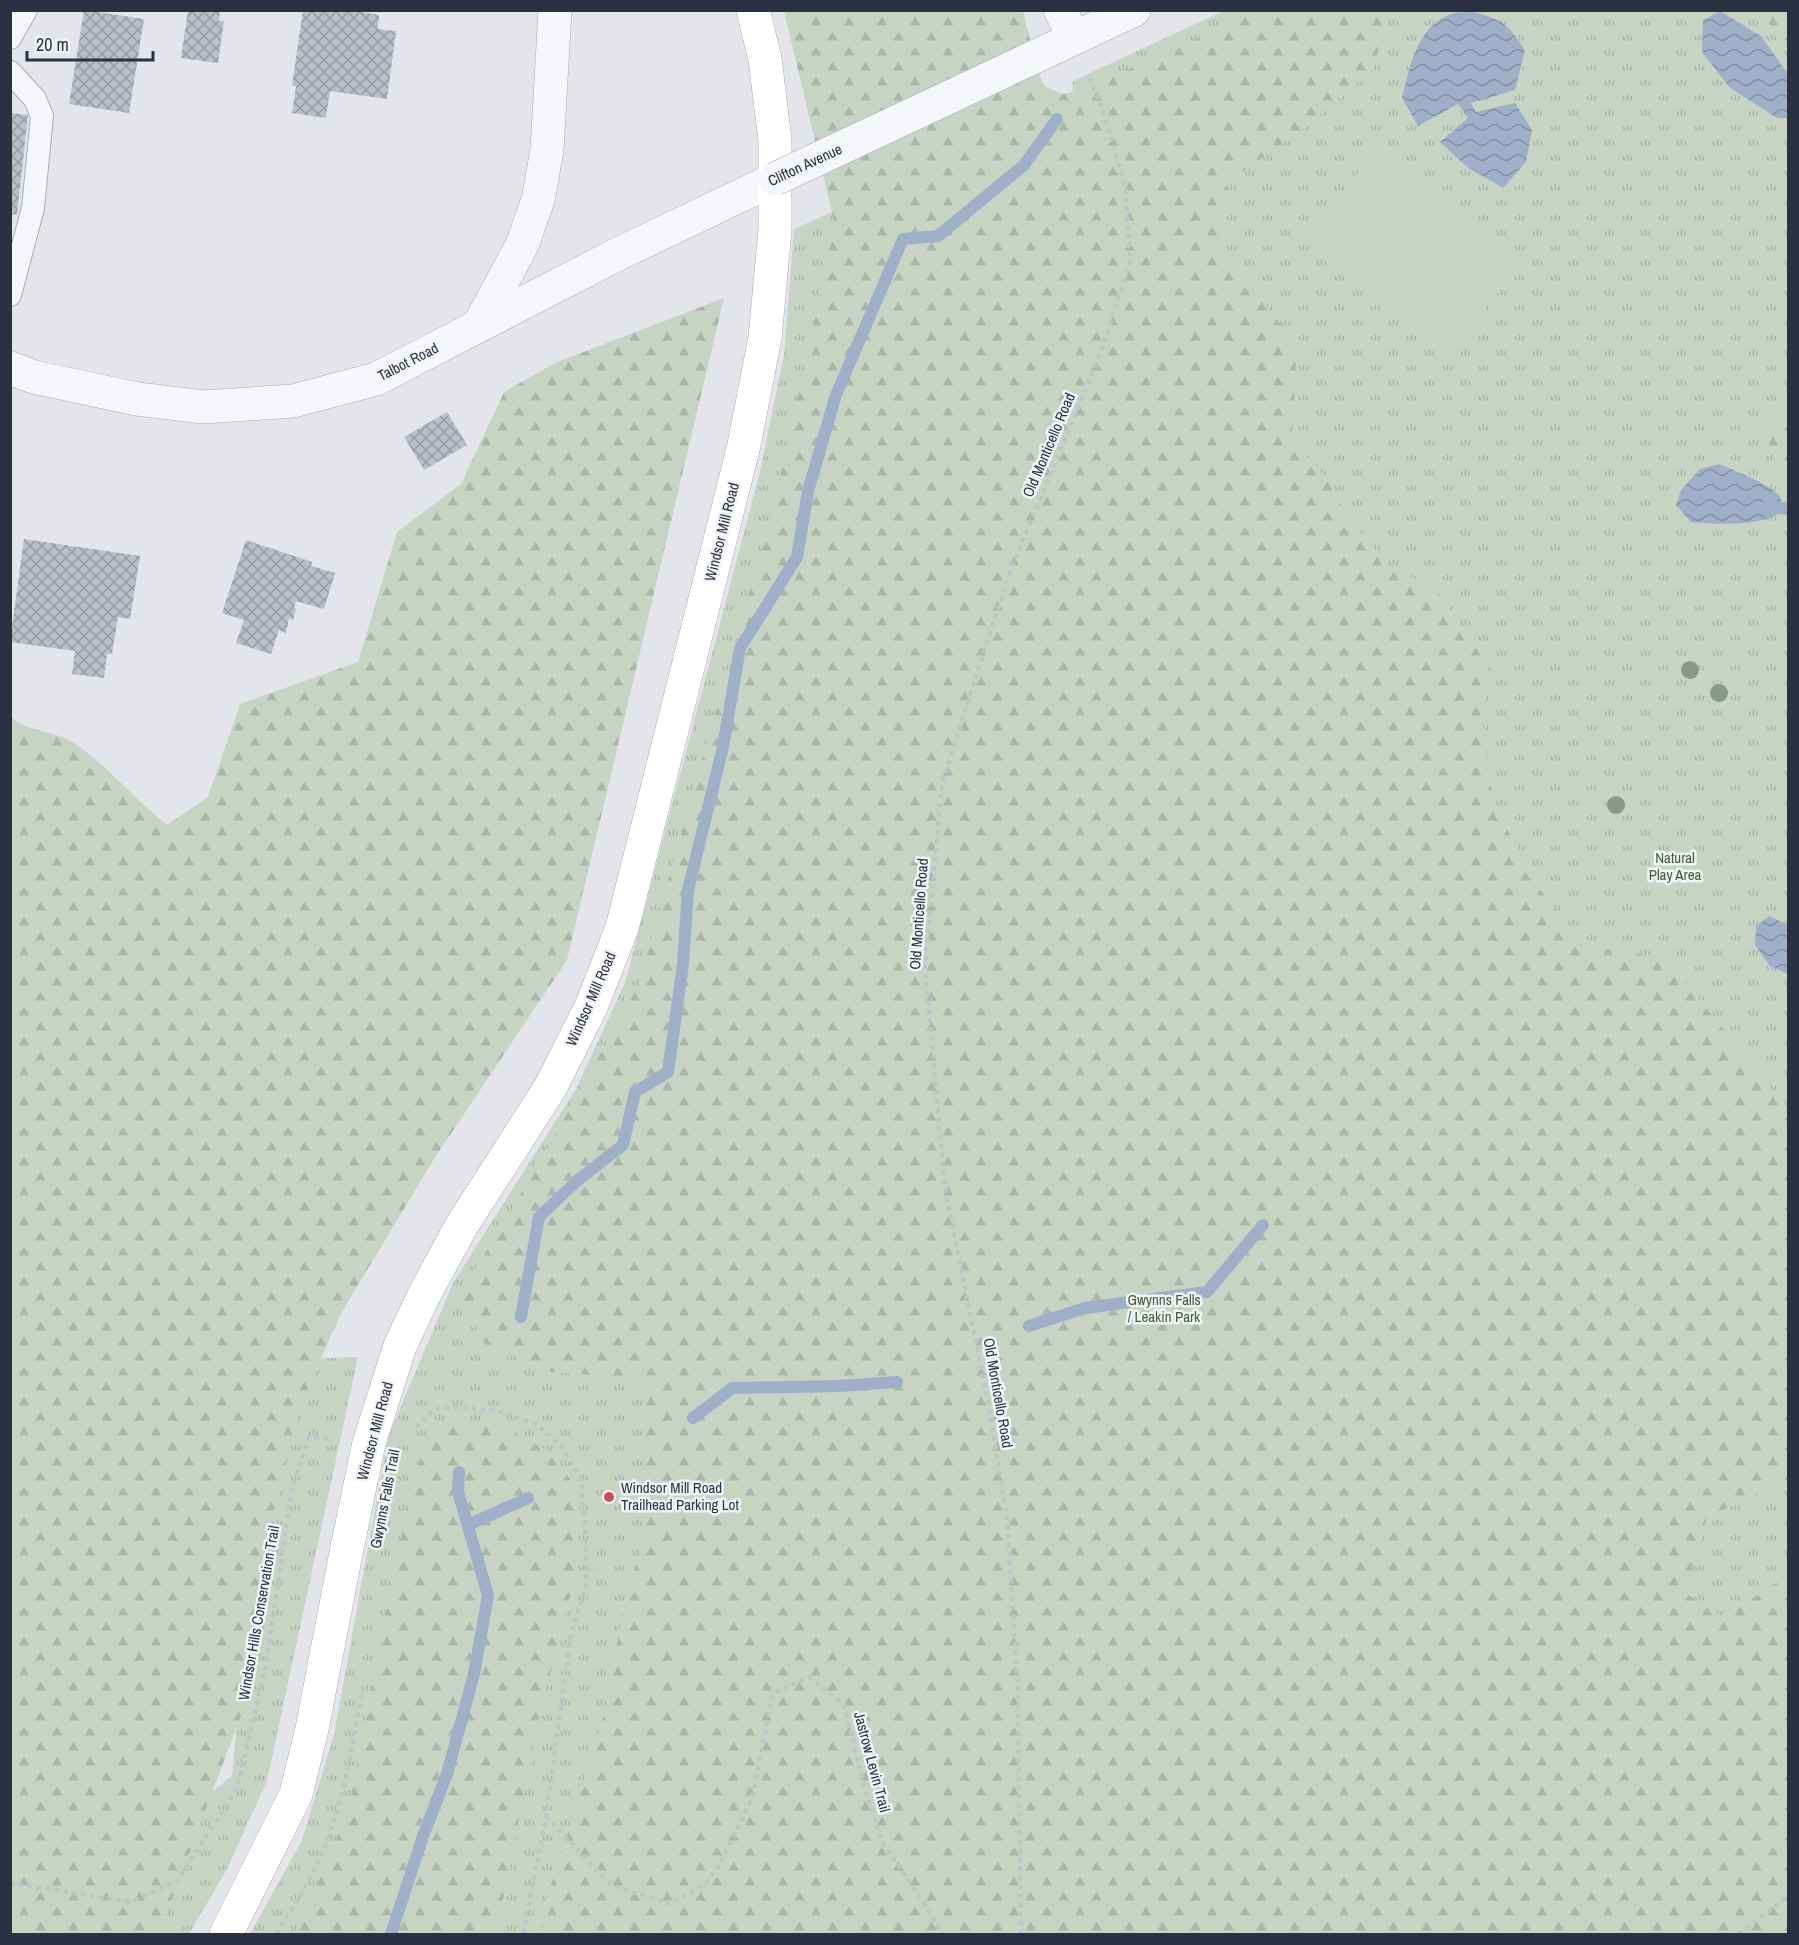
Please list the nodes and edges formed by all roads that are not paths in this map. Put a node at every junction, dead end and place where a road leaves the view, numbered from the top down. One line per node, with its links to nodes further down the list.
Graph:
1 (26, 10): 6 (lane)
2 (555, 10): 9 (street)
3 (753, 10): 11 (main road, Windsor Mill Road)
4 (1134, 10): 5 (street, Clifton Avenue)
5 (1061, 33): 9 (street, Clifton Avenue, bridge)
6 (10, 38)
7 (10, 72): 8 (lane)
8 (10, 295)
9 (479, 325): 10 (street, Talbot Road)
10 (10, 368)
11 (226, 1935)

